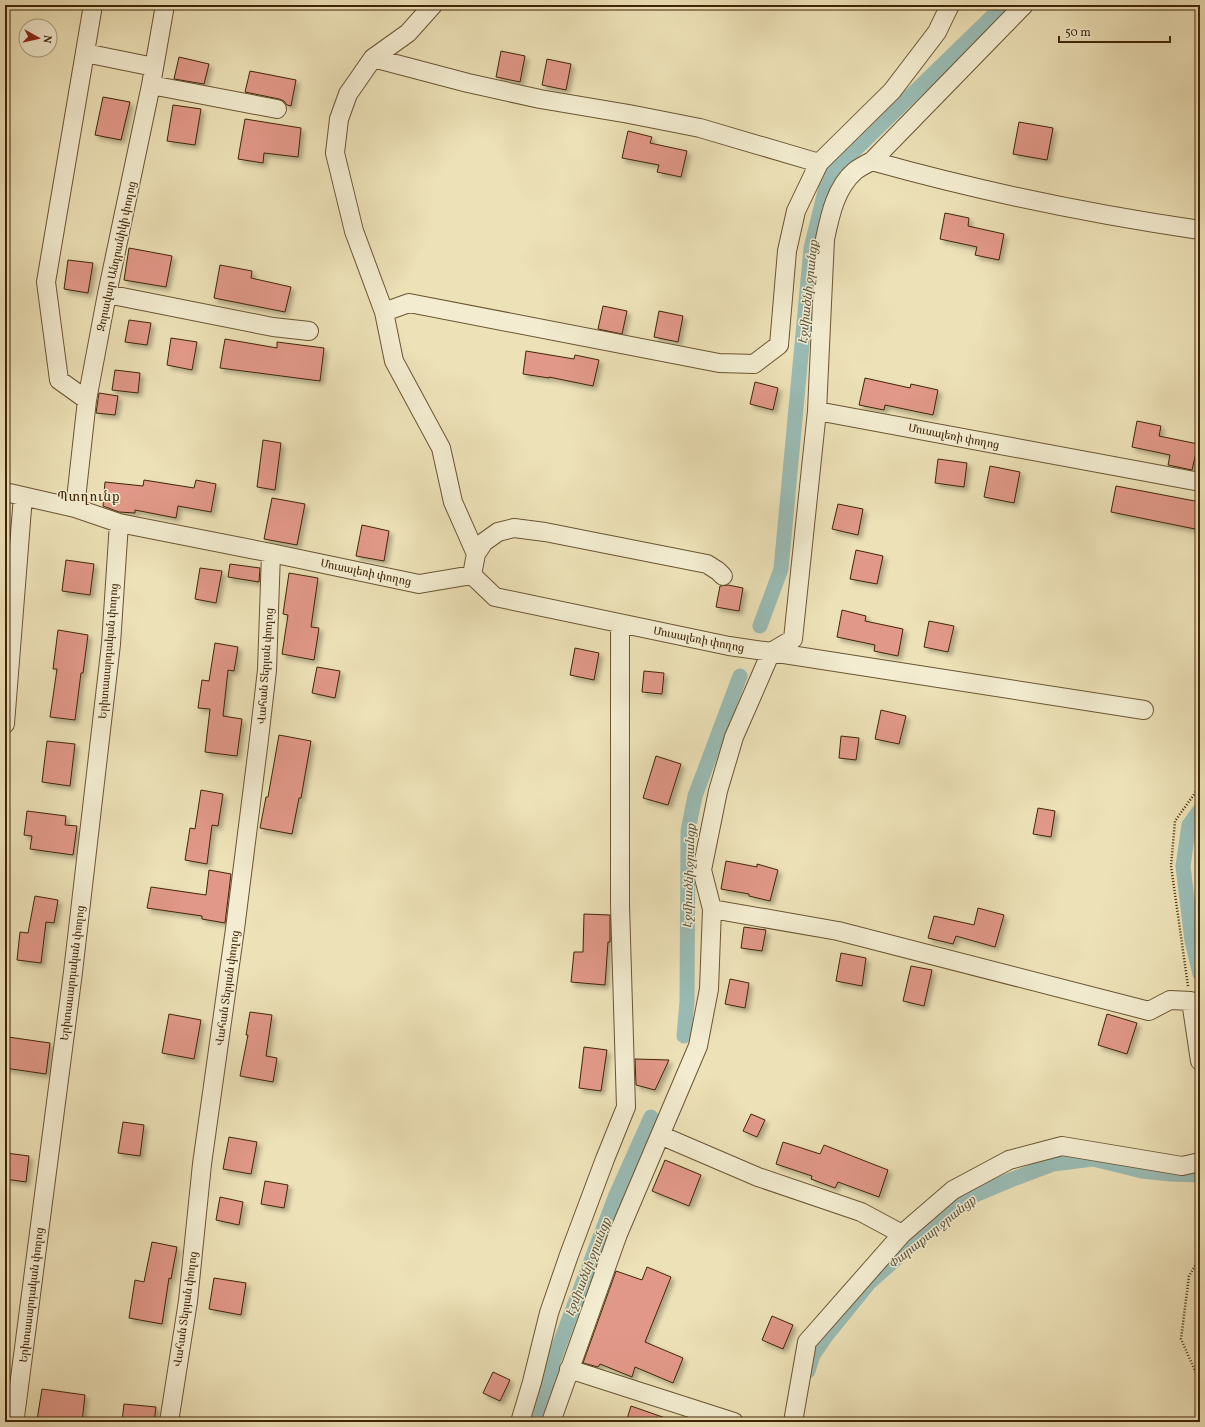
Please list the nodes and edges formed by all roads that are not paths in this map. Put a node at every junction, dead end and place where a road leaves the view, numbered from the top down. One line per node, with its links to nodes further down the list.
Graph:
1 (93, 5): 6 (street)
2 (165, 5): 8 (street, Զորավար Անդրանիկի փողոց)
3 (432, 5): 7 (street)
4 (950, 5): 12 (street)
5 (1024, 5): 11 (street)
6 (85, 52): 8 (street); 17 (street)
7 (373, 58): 12 (street); 15 (street)
8 (154, 67): 9 (street, Զորավար Անդրանիկի փողոց)
9 (152, 85): 10 (street); 14 (street, Զորավար Անդրանիկի փողոց)
10 (278, 109)
11 (872, 161): 13 (street); 18 (street)
12 (819, 163): 15 (street)
13 (1200, 230)
14 (107, 294): 16 (street); 17 (street, Զորավար Անդրանիկի փողոց)
15 (384, 312): 25 (street)
16 (309, 331)
17 (87, 400): 22 (street, Զորավար Անդրանիկի փողոց)
18 (817, 411): 19 (street, Մուսալեռի փողոց); 29 (street)
19 (1200, 482)
20 (5, 492): 21 (street, Մուսալեռի փողոց)
21 (23, 496): 22 (street, Մուսալեռի փողոց); 31 (street)
22 (75, 508): 23 (street, Մուսալեռի փողոց)
23 (119, 523): 24 (street, Մուսալեռի փողոց); 38 (street, Երիտասարդական փողոց)
24 (271, 553): 26 (street, Մուսալեռի փողոց); 39 (street, Վահան Տերյան փողոց)
25 (476, 554): 26 (street); 27 (street)
26 (472, 574): 28 (street, Մուսալեռի փողոց)
27 (722, 576)
28 (620, 623): 29 (street, Մուսալեռի փողոց); 40 (street)
29 (771, 652): 30 (street, Մուսալեռի փողոց); 32 (street)
30 (1144, 710)
31 (5, 724)
32 (712, 909): 33 (street); 34 (street)
33 (1200, 1061)
34 (660, 1135): 36 (street); 37 (street)
35 (1200, 1162): 36 (street)
36 (902, 1234): 43 (street)
37 (569, 1369): 41 (street); 42 (street)
38 (12, 1420)
39 (169, 1422)
40 (520, 1422)
41 (551, 1422)
42 (734, 1422)
43 (793, 1422)

